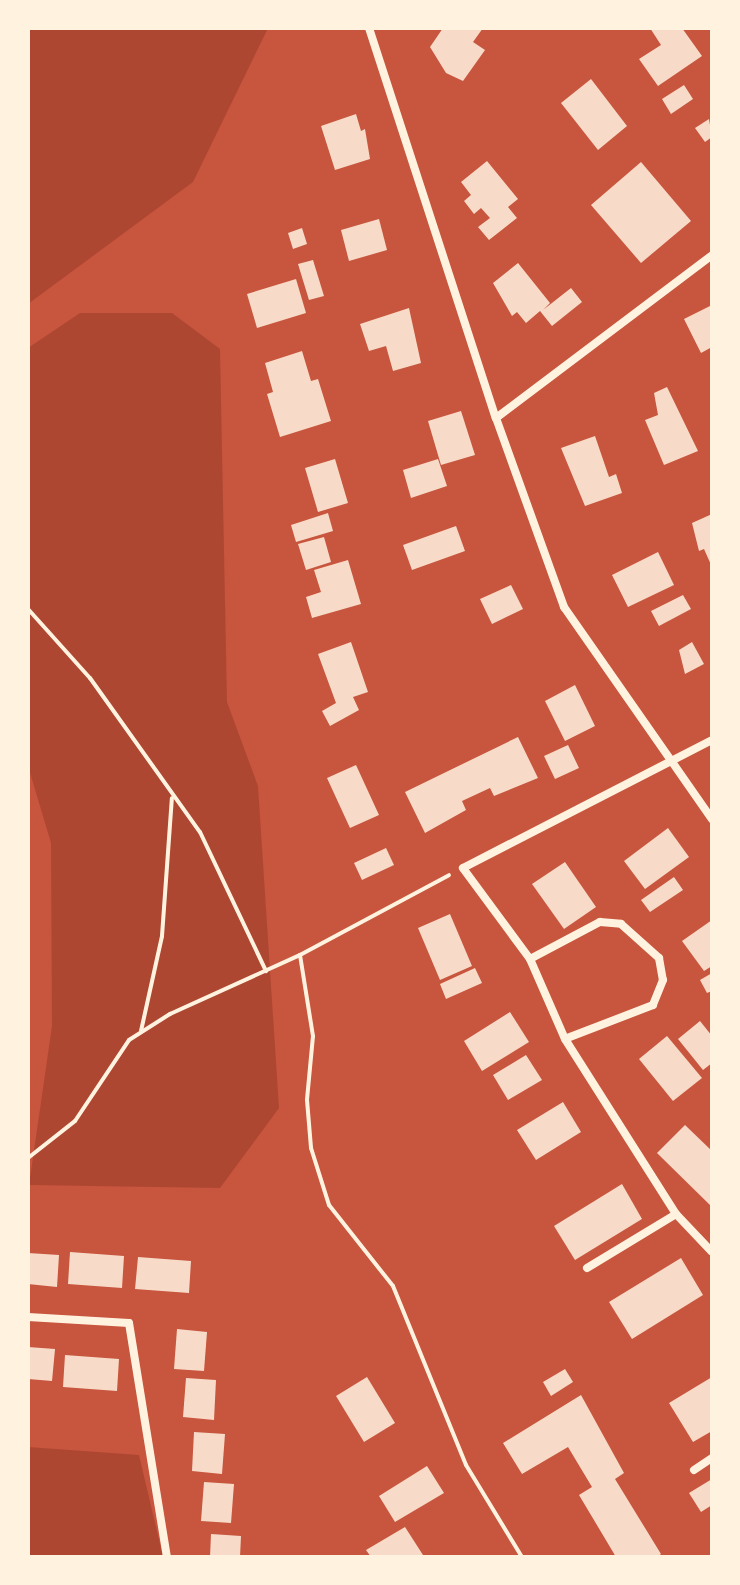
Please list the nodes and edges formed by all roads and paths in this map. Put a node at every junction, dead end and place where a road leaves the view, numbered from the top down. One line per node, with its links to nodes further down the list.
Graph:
1 (369, 28): 3 (street)
2 (712, 255): 3 (street)
3 (496, 418): 6 (street)
4 (28, 609): 7 (path)
5 (712, 740): 6 (street)
6 (669, 760): 8 (street); 9 (street)
7 (173, 796): 12 (path); 13 (path)
8 (712, 819)
9 (463, 868): 10 (path); 11 (street)
10 (300, 955): 12 (path); 23 (path)
11 (530, 959): 14 (street); 14 (street)
12 (266, 971): 13 (path)
13 (141, 1032): 15 (path)
14 (565, 1039): 16 (street)
15 (28, 1158)
16 (676, 1214): 17 (street); 18 (street)
17 (712, 1252)
18 (587, 1268)
19 (28, 1317): 22 (street)
20 (712, 1458): 21 (street)
21 (694, 1470)
22 (167, 1557)
23 (522, 1557)

